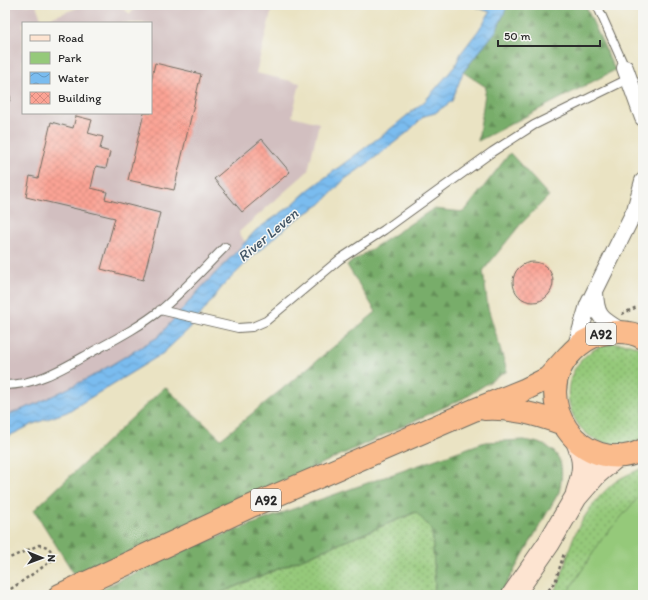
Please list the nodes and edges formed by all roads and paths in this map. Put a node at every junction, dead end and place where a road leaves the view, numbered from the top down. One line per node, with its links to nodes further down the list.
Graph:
1 (597, 5): 2 (lane)
2 (627, 73): 3 (street); 9 (lane)
3 (643, 118)
4 (643, 181): 5 (street)
5 (639, 212): 7 (street)
6 (225, 247): 9 (lane)
7 (595, 290): 10 (street); 11 (street)
8 (643, 304): 10 (path)
9 (164, 311): 12 (lane)
10 (633, 332): 11 (highway, A92)
11 (571, 352): 13 (highway, A92); 14 (highway, A92)
12 (5, 385)
13 (474, 410): 14 (highway, A92); 22 (highway, A92)
14 (563, 424): 15 (highway, A92)
15 (577, 441): 17 (highway, A92); 18 (main road)
16 (643, 450): 17 (highway, A92)
17 (617, 456): 18 (main road)
18 (576, 496): 23 (main road)
19 (566, 548): 24 (path)
20 (5, 560): 21 (path)
21 (5, 593)
22 (60, 595)
23 (513, 595)
24 (545, 595)

